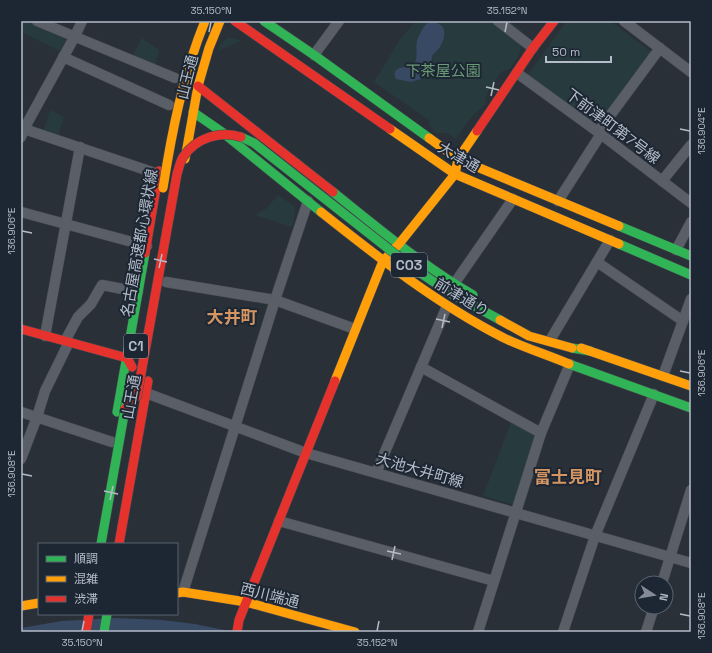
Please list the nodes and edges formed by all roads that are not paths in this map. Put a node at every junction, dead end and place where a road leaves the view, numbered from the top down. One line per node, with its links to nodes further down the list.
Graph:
1 (37, 21): 11 (street)
2 (82, 21): 11 (street)
3 (205, 21): 67 (main road, 名古屋高速都心環状線 / C1, bridge)
4 (220, 21): 19 (main road, 山王通)
5 (235, 21): 28 (main road, 大津通)
6 (264, 21): 14 (main road, 大津通)
7 (339, 21): 14 (street)
8 (498, 21): 12 (street)
9 (554, 21): 12 (main road)
10 (630, 23): 13 (street)
11 (75, 36): 15 (street); 18 (street)
12 (533, 48): 17 (main road)
13 (660, 48): 16 (street); 23 (street)
14 (314, 55): 26 (main road, 大津通)
15 (63, 56): 20 (street); 22 (street)
16 (690, 69)
17 (517, 73): 23 (street, 下前津町第7号線); 26 (main road)
18 (175, 78)
19 (198, 86): 21 (main road, 山王通); 39 (main road, 前津通り)
20 (170, 102): 27 (main road, 山王通)
21 (193, 112): 31 (main road, 前津通り); 46 (main road, 山王通)
22 (23, 133): 25 (street)
23 (600, 133): 29 (street, 下前津町第7号線); 32 (street)
24 (691, 145): 29 (street)
25 (80, 147): 27 (street); 37 (street)
26 (458, 159): 28 (main road); 32 (main road, 大津通)
27 (158, 174): 40 (main road, 山王通)
28 (455, 174): 30 (main road, 大津通); 39 (main road)
29 (662, 181): 33 (street, 下前津町第7号線)
30 (513, 199): 38 (main road, 大津通); 47 (street)
31 (308, 201): 43 (main road, 前津通り); 50 (street)
32 (558, 201): 41 (main road, 大津通)
33 (691, 203)
34 (22, 213): 36 (street); 37 (street)
35 (691, 222): 41 (street)
36 (21, 224)
37 (66, 225): 40 (street); 55 (street)
38 (610, 240): 44 (street); 45 (main road, 大津通)
39 (399, 244): 43 (main road); 47 (main road, 前津通り)
40 (147, 246): 48 (main road, 山王通)
41 (676, 250): 42 (main road, 大津通)
42 (691, 256)
43 (383, 261): 51 (main road, 前津通り); 54 (main road)
44 (597, 262): 52 (street); 56 (street)
45 (691, 275)
46 (166, 282): 50 (street); 64 (main road, 山王通)
47 (454, 284): 56 (main road, 前津通り)
48 (138, 292): 57 (street); 59 (main road, 山王通)
49 (691, 299): 52 (street)
50 (275, 300): 54 (street); 70 (street)
51 (447, 306): 60 (main road, 前津通り); 61 (street)
52 (683, 322): 62 (street)
53 (21, 329): 55 (main road)
54 (355, 329): 73 (main road)
55 (46, 336): 57 (main road)
56 (552, 337): 58 (main road, 前津通り)
57 (67, 342): 59 (main road); 69 (street)
58 (590, 351): 62 (main road, 前津通り); 67 (main road, C03, bridge)
59 (127, 358): 64 (main road); 72 (main road, 山王通)
60 (570, 364): 65 (main road, 前津通り); 71 (street)
61 (421, 367): 71 (street); 75 (street)
62 (663, 376): 63 (main road, 前津通り)
63 (691, 386)
64 (146, 393): 70 (street, 大池大井町線); 82 (main road, 山王通)
65 (654, 394): 66 (main road, 前津通り); 79 (street)
66 (691, 408)
67 (125, 409): 81 (main road, 名古屋高速都心環状線 / C1, bridge)
68 (21, 412): 69 (street)
69 (37, 417): 72 (street); 74 (street)
70 (236, 426): 73 (street, 大池大井町線); 87 (street)
71 (541, 433): 77 (street)
72 (112, 442): 80 (main road, 山王通)
73 (306, 453): 75 (street, 大池大井町線); 78 (main road)
74 (21, 459)
75 (376, 473): 77 (street, 大池大井町線)
76 (691, 490): 83 (street)
77 (516, 513): 79 (street, 大池大井町線); 86 (street)
78 (279, 521): 86 (street); 88 (main road)
79 (595, 536): 83 (street, 大池大井町線); 100 (street)
80 (94, 543)
81 (101, 543)
82 (120, 543)
83 (670, 557): 84 (street, 大池大井町線); 85 (street)
84 (691, 563)
85 (664, 575)
86 (494, 581): 99 (street)
87 (180, 593): 88 (main road, 西川端通)
88 (246, 602): 97 (main road); 98 (main road, 西川端通)
89 (38, 603): 90 (main road)
90 (21, 606)
91 (85, 615): 94 (main road); 95 (main road)
92 (107, 615): 96 (main road)
93 (651, 615): 101 (street)
94 (79, 632)
95 (86, 632)
96 (104, 632)
97 (237, 632)
98 (355, 632)
99 (478, 632)
100 (562, 632)
101 (646, 632)

